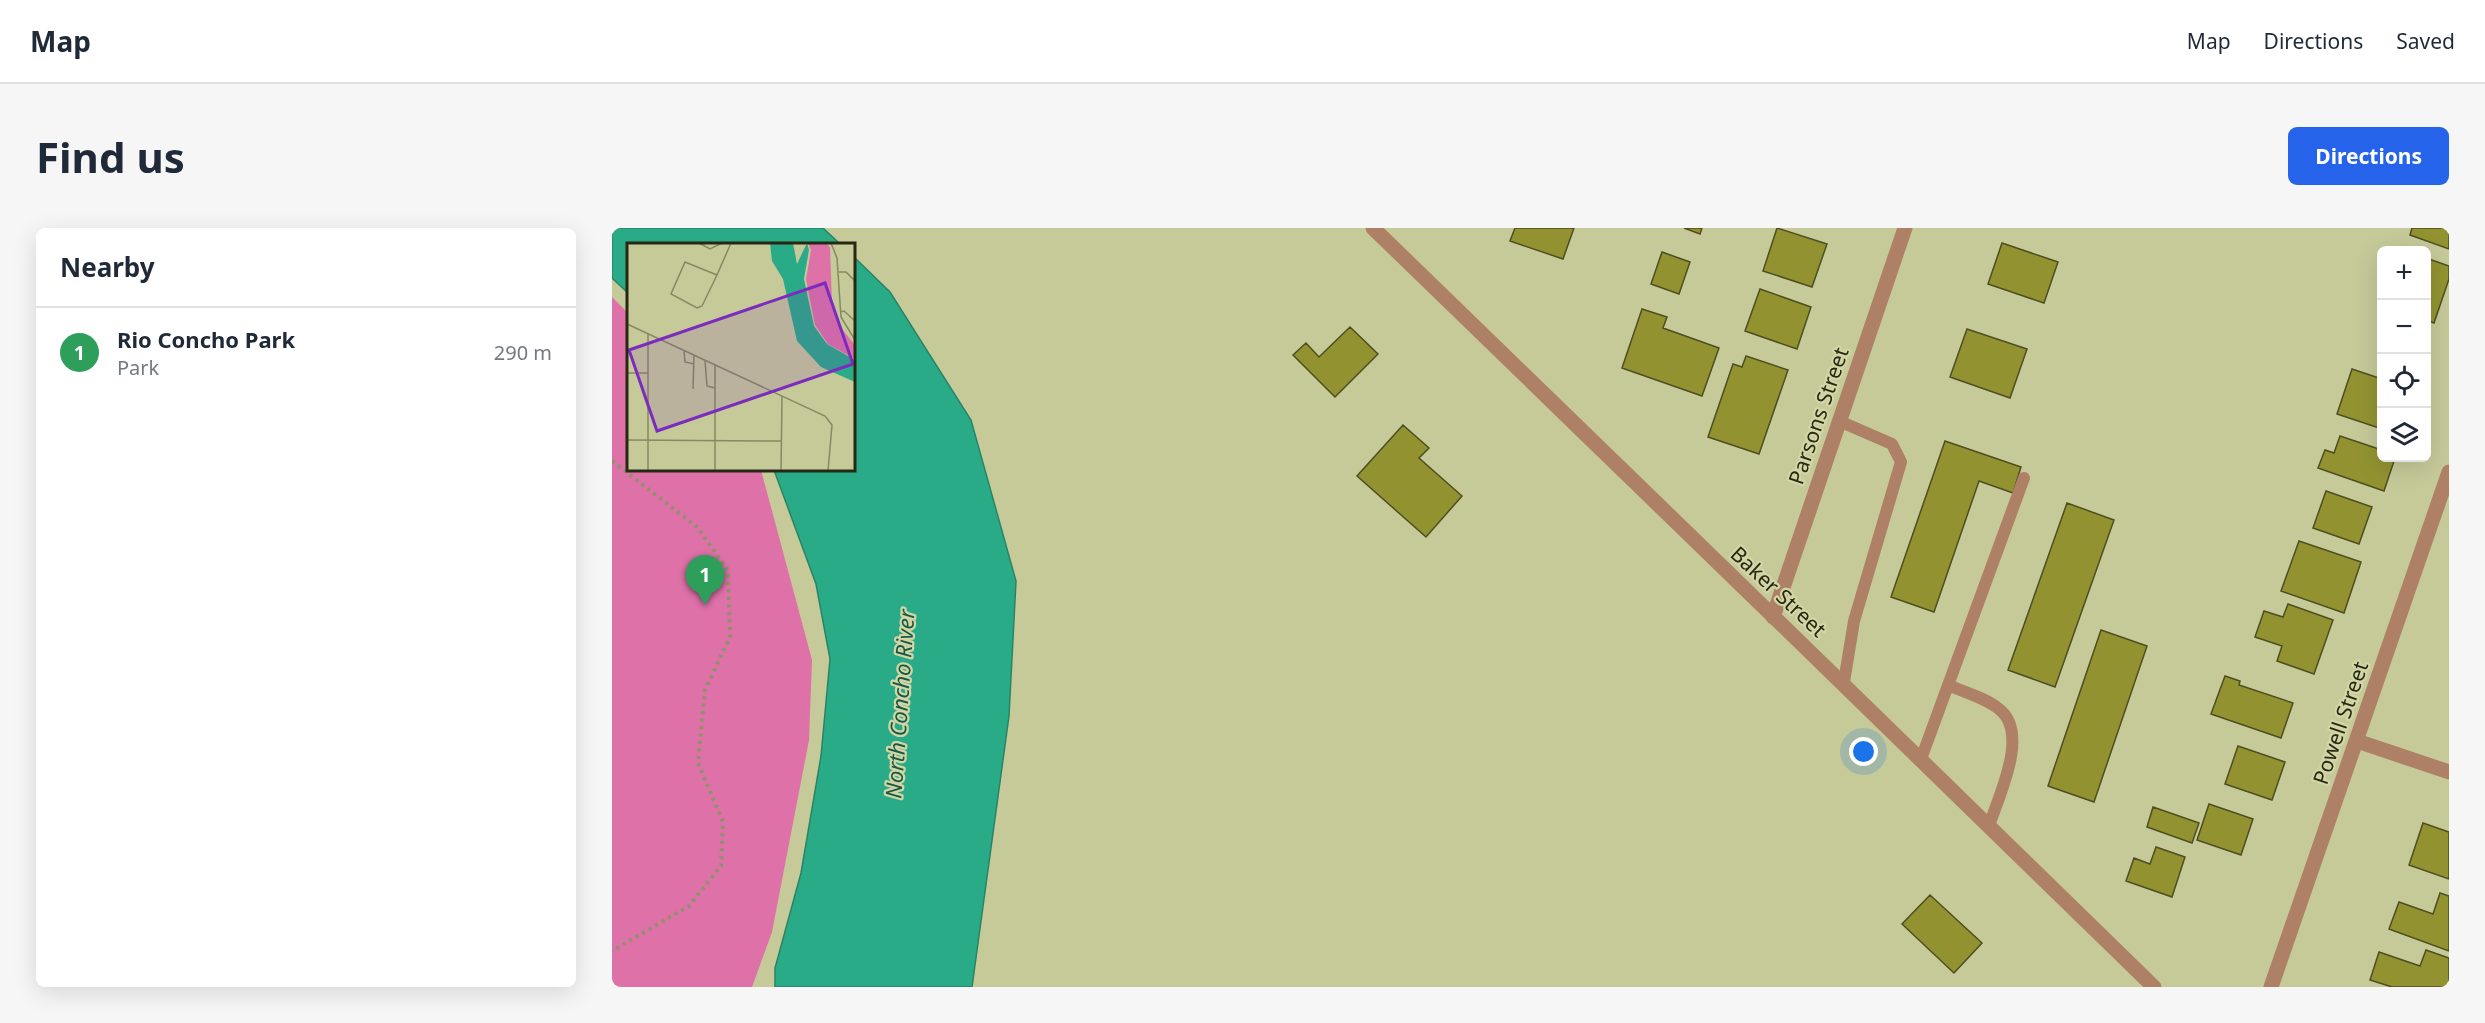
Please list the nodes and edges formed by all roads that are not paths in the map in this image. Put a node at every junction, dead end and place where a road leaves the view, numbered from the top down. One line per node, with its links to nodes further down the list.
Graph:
1 (1373, 228): 6 (street, Baker Street)
2 (1905, 228): 3 (street, Parsons Street)
3 (1839, 422): 6 (street, Parsons Street); 7 (lane)
4 (2449, 472): 9 (street, Powell Street)
5 (2024, 478): 8 (lane)
6 (1773, 618): 7 (street, Baker Street)
7 (1844, 682): 10 (street, Baker Street)
8 (1948, 685): 10 (lane); 12 (lane)
9 (2357, 741): 11 (street); 14 (street, Powell Street)
10 (1922, 759): 12 (street, Baker Street)
11 (2449, 772)
12 (1989, 826): 13 (street, Baker Street)
13 (2154, 987)
14 (2271, 987)

